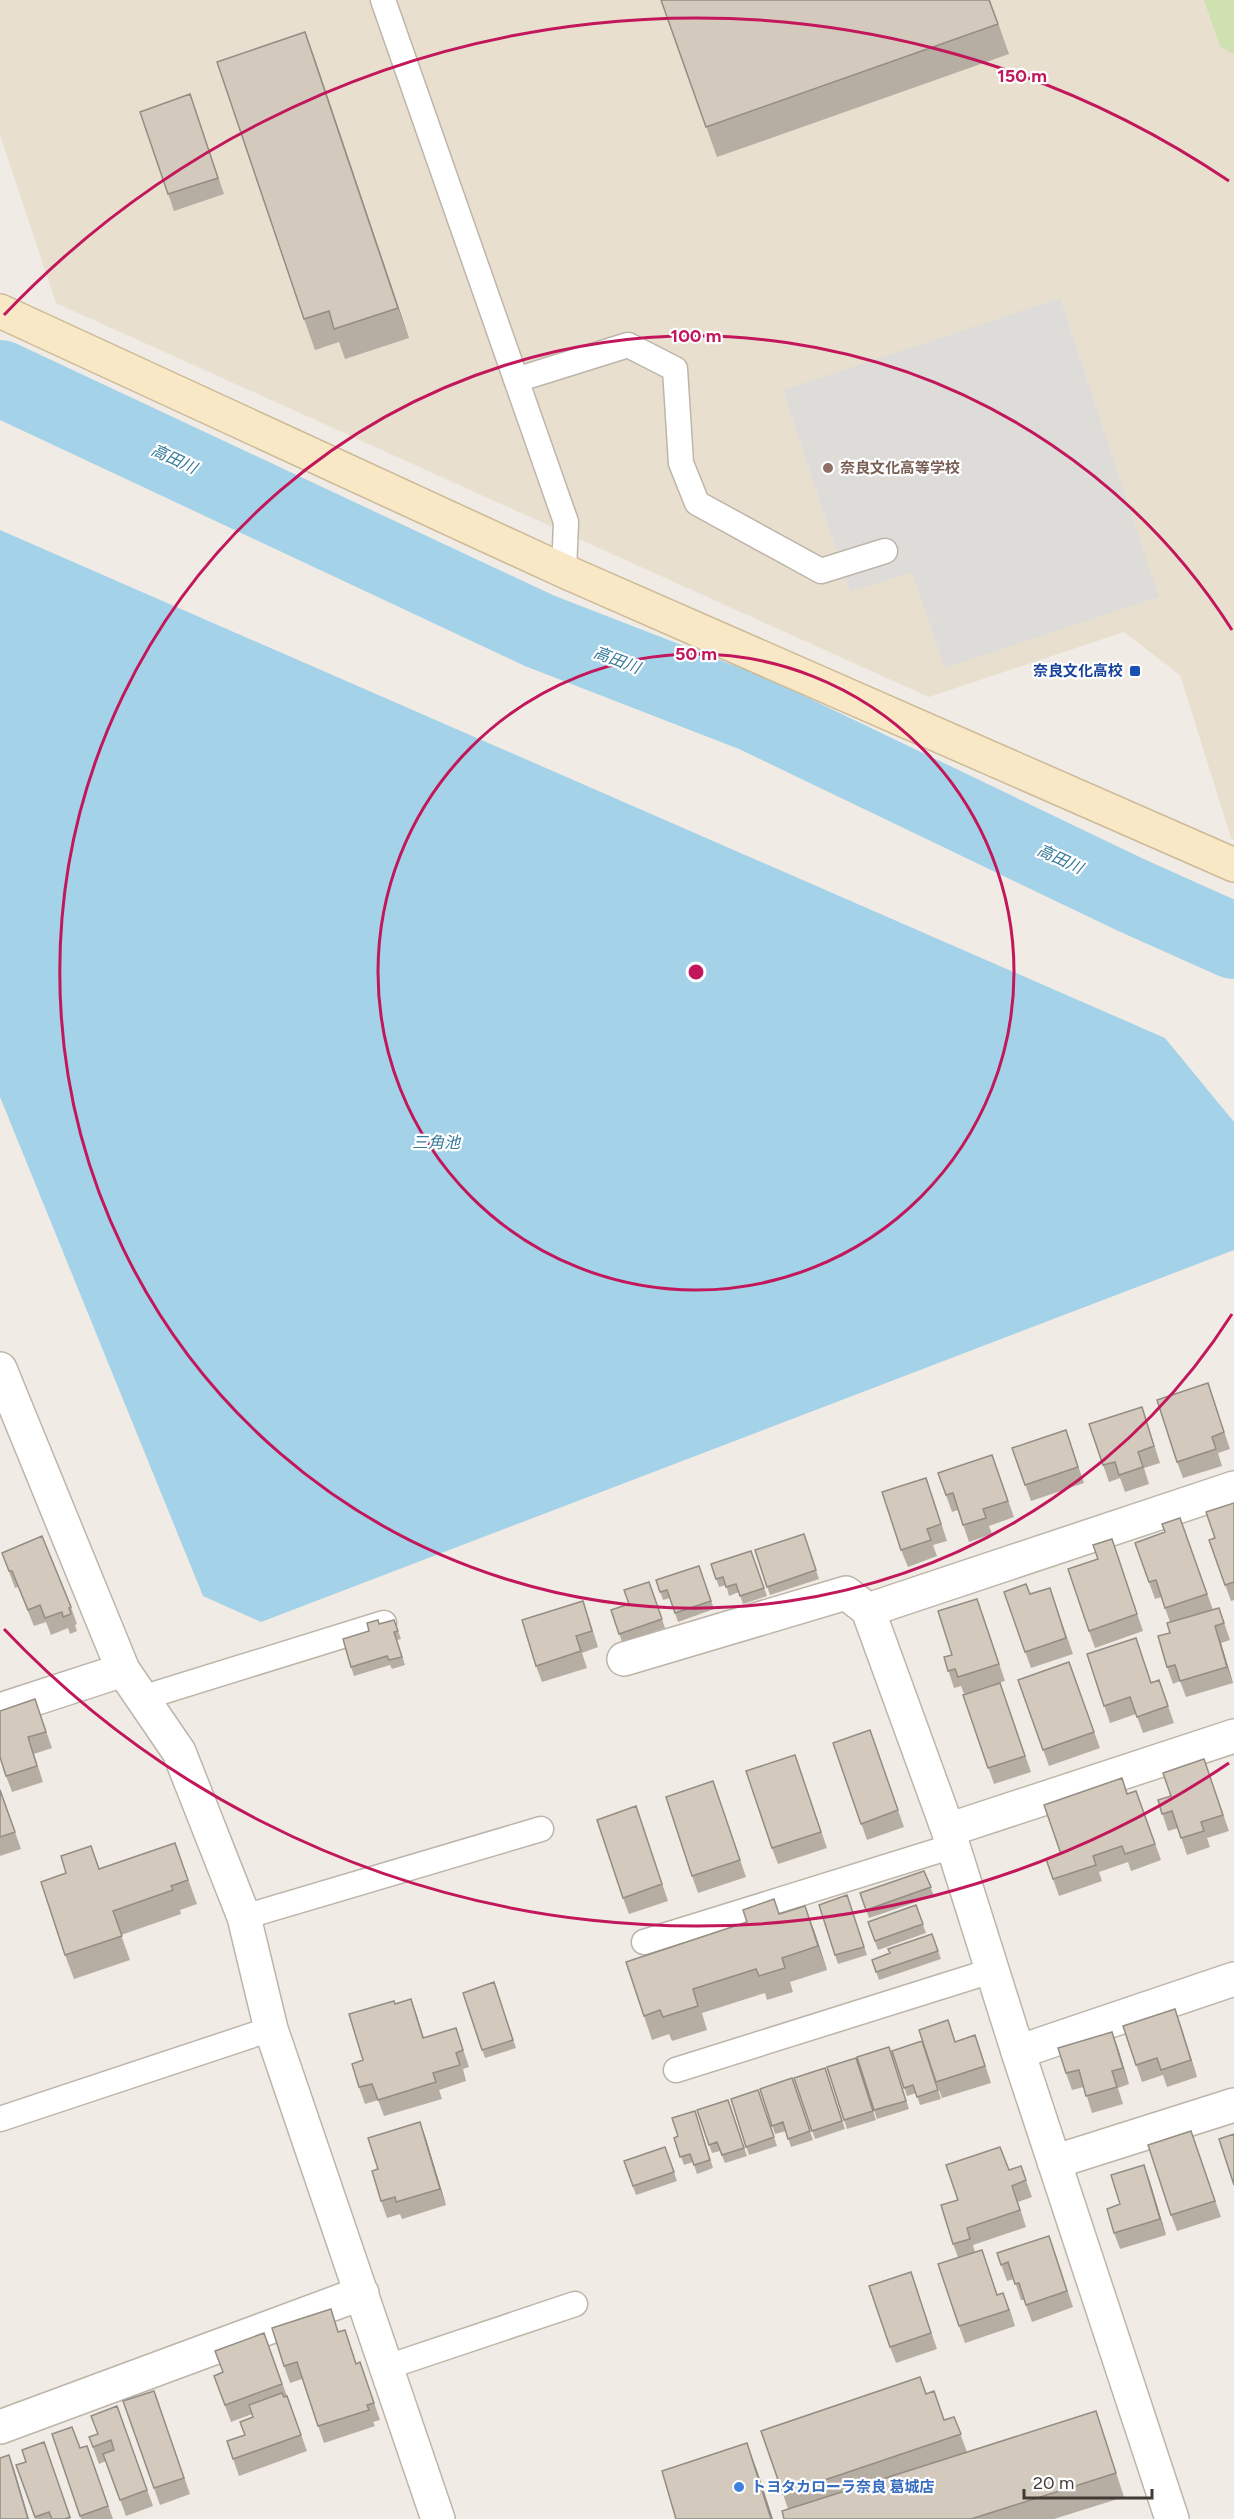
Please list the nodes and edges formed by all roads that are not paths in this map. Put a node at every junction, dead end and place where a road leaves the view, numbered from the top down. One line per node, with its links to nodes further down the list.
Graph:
1 (383, 0): 3 (lane)
2 (0, 311): 5 (street)
3 (516, 380): 4 (lane); 5 (lane)
4 (885, 551)
5 (564, 571): 6 (street)
6 (1234, 865)
7 (0, 1369): 8 (street)
8 (11, 1429): 13 (street)
9 (1234, 1488): 10 (street)
10 (868, 1610): 12 (street); 18 (street)
11 (384, 1623): 14 (lane)
12 (624, 1659)
13 (123, 1670): 14 (street); 15 (street)
14 (142, 1698): 19 (street)
15 (0, 1710)
16 (1234, 1736): 18 (street)
17 (541, 1829): 19 (lane)
18 (950, 1838): 20 (lane); 21 (street)
19 (244, 1917): 23 (street)
20 (644, 1942)
21 (991, 1971): 24 (street); 25 (lane)
22 (1234, 1979): 24 (street)
23 (271, 2029): 27 (lane); 29 (street)
24 (1018, 2052): 28 (street)
25 (676, 2070)
26 (1234, 2104): 28 (street)
27 (0, 2119)
28 (1054, 2162): 34 (street)
29 (362, 2293): 31 (street); 32 (street)
30 (574, 2304): 31 (lane)
31 (387, 2367): 33 (street)
32 (0, 2427)
33 (438, 2519)
34 (1172, 2519)

